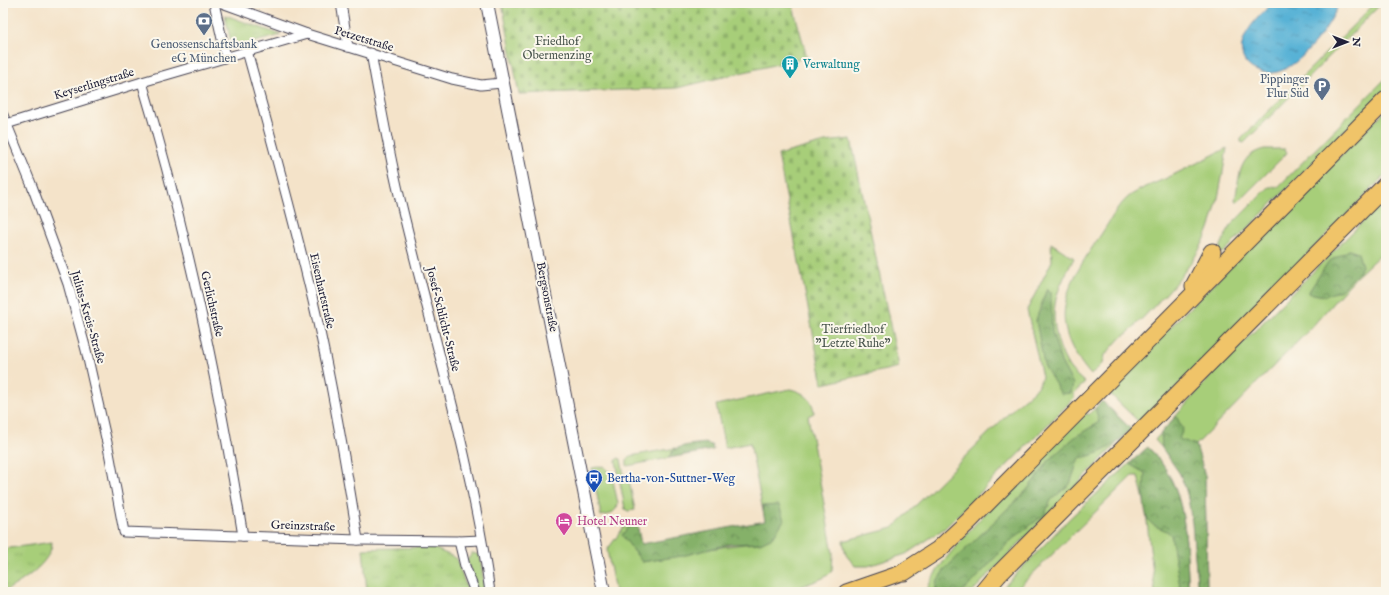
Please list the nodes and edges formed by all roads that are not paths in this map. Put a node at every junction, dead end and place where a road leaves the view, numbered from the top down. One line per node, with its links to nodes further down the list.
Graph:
1 (214, 3): 10 (street)
2 (222, 3): 5 (street, Petzetstraße)
3 (341, 3): 7 (street)
4 (487, 3): 12 (street, Bergsonstraße)
5 (232, 5): 6 (street, Petzetstraße)
6 (307, 34): 7 (street, Petzetstraße); 8 (street, Keyserlingstraße)
7 (348, 48): 9 (street, Petzetstraße)
8 (247, 51): 10 (street, Keyserlingstraße); 20 (street, Eisenhartstraße)
9 (370, 53): 12 (street, Petzetstraße); 21 (street, Josef-Schlicht-Straße)
10 (226, 56): 11 (street, Keyserlingstraße)
11 (142, 82): 14 (street, Keyserlingstraße); 19 (street, Gerlichstraße)
12 (502, 83): 26 (street, Bergsonstraße)
13 (1386, 100): 17 (highway)
14 (4, 121): 18 (street, Julius-Kreis-Straße)
15 (1386, 185): 28 (highway)
16 (1212, 252): 17 (highway)
17 (1184, 303): 23 (highway)
18 (124, 532): 19 (street, Greinzstraße)
19 (243, 536): 20 (street, Greinzstraße)
20 (358, 540): 22 (street, Greinzstraße)
21 (481, 540): 22 (street, Greinzstraße); 25 (street, Josef-Schlicht-Straße)
22 (459, 541): 24 (street)
23 (904, 572): 27 (main road)
24 (475, 592)
25 (490, 592)
26 (604, 592)
27 (846, 592)
28 (984, 592)

